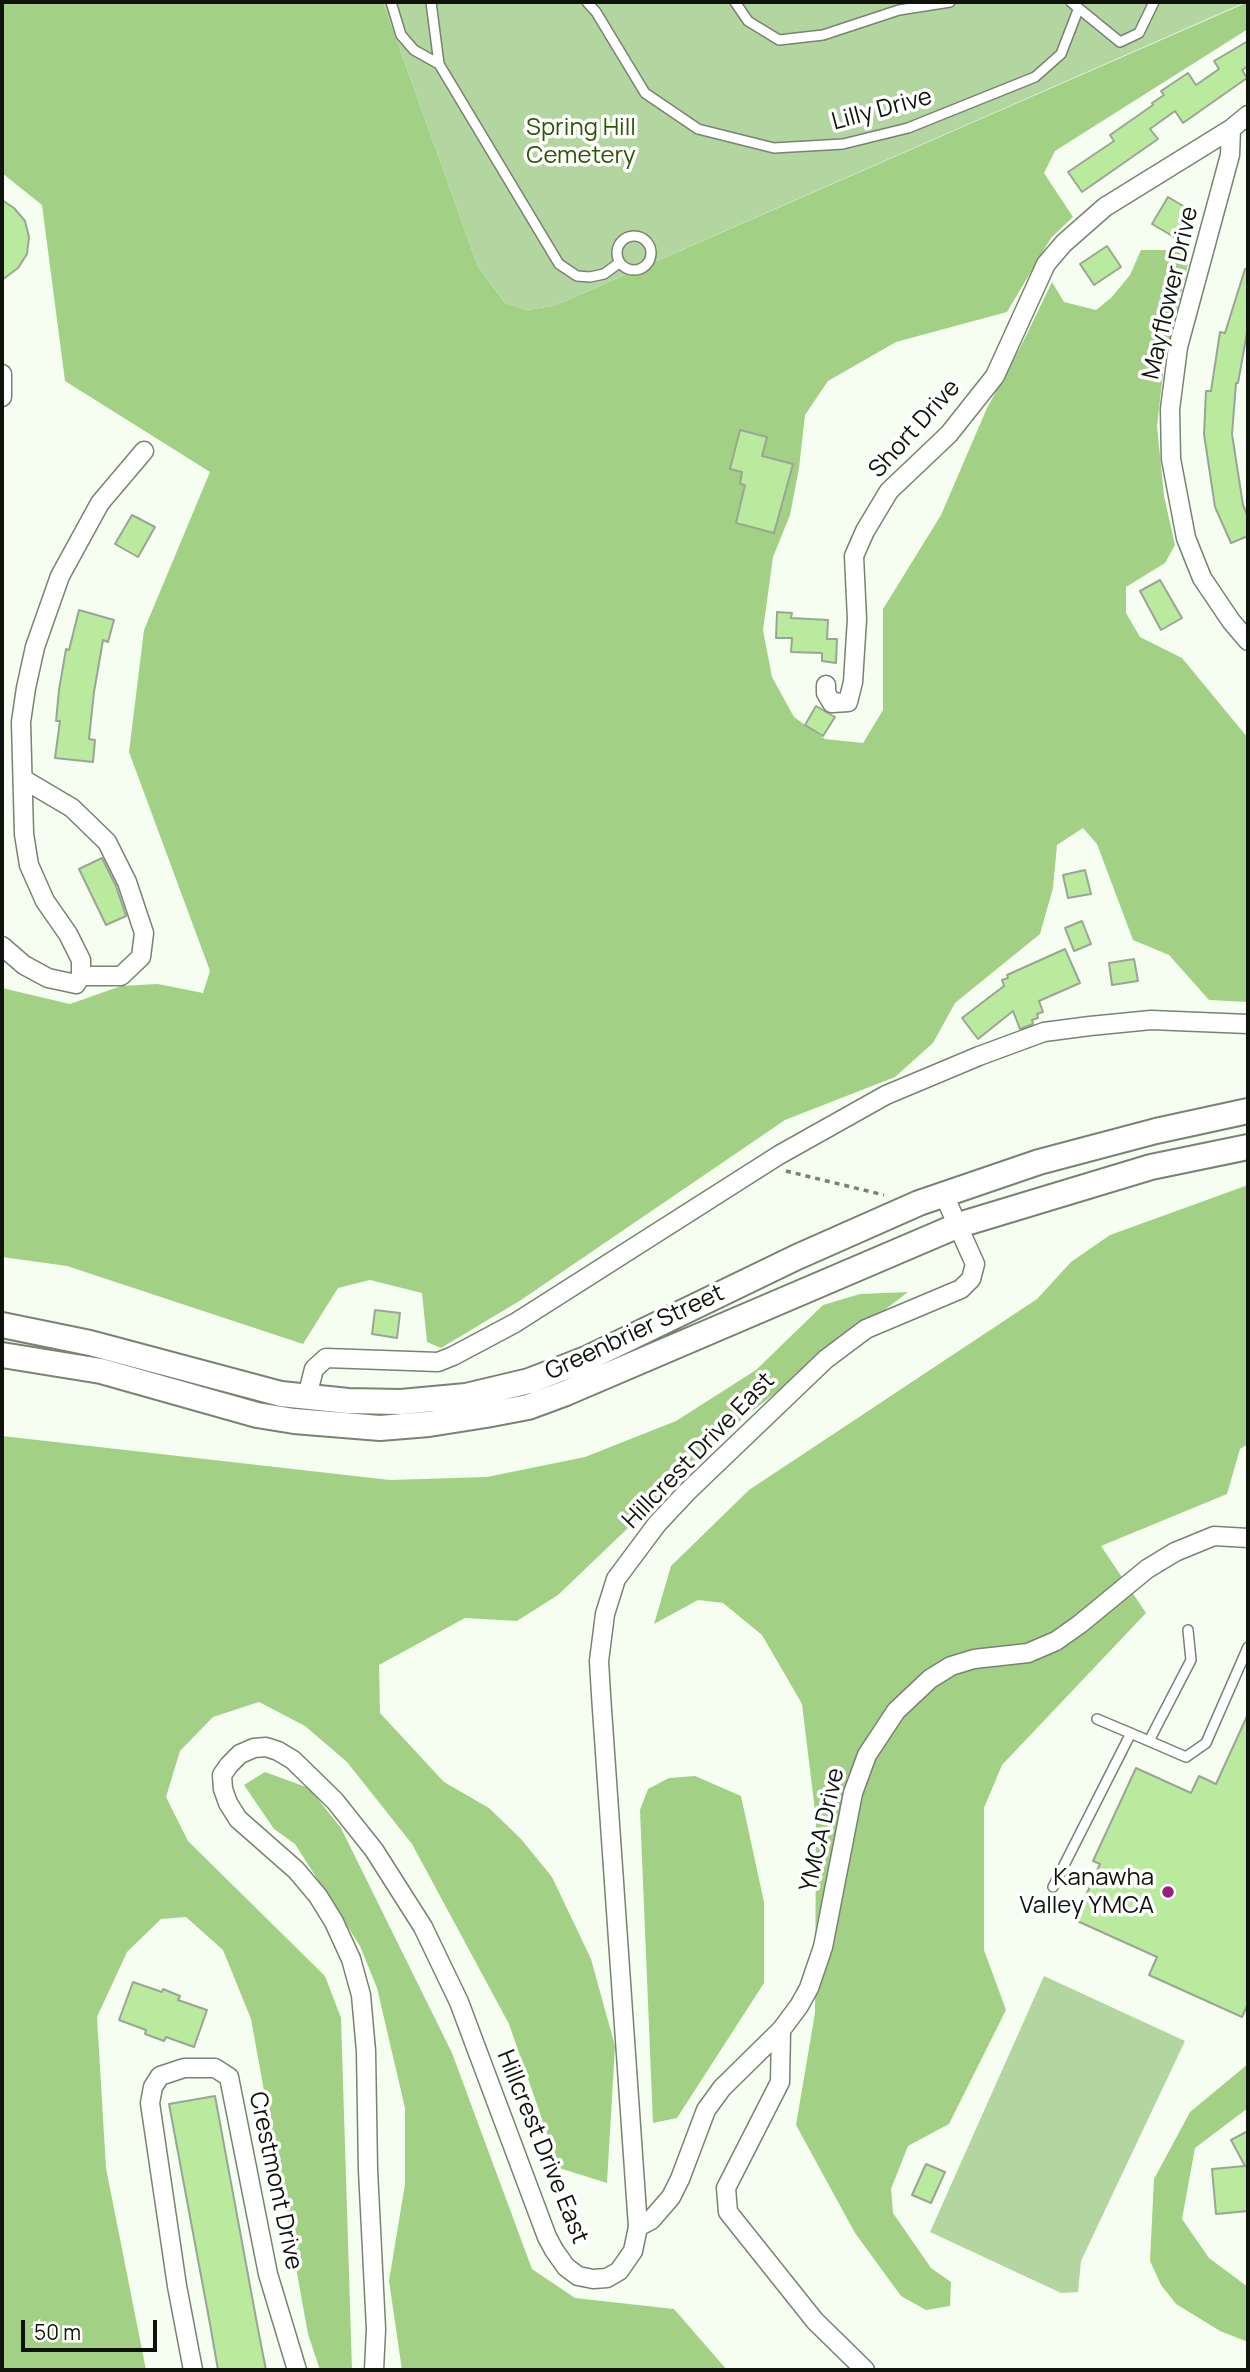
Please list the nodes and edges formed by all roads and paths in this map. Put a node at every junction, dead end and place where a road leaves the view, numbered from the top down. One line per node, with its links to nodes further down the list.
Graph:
1 (391, 2): 9 (lane)
2 (431, 2): 9 (lane)
3 (587, 2): 8 (lane, Lilly Drive)
4 (735, 2): 5 (lane)
5 (950, 2)
6 (1071, 2): 8 (lane)
7 (1154, 2): 8 (lane)
8 (1078, 10)
9 (439, 64): 12 (lane)
10 (1248, 115): 11 (street)
11 (1231, 129): 16 (street, Mayflower Drive); 17 (street, Short Drive)
12 (620, 264): 12 (lane)
13 (2, 374): 14 (street)
14 (2, 397)
15 (144, 452): 18 (street)
16 (1248, 641)
17 (826, 685)
18 (23, 779): 20 (street); 20 (street)
19 (2, 946): 20 (street)
20 (81, 976)
21 (1248, 1024): 24 (street)
22 (1248, 1111): 25 (main road, Greenbrier Street)
23 (1248, 1147): 27 (main road, Greenbrier Street)
24 (763, 1165): 26 (path); 30 (street)
25 (944, 1195): 26 (main road, Greenbrier Street); 27 (street, Hillcrest Drive East)
26 (919, 1203): 30 (main road, Greenbrier Street)
27 (959, 1225): 29 (main road, Greenbrier Street); 39 (street, Hillcrest Drive East)
28 (2, 1325): 30 (main road, Greenbrier Street)
29 (2, 1355)
30 (307, 1396)
31 (1248, 1538): 38 (street, YMCA Drive)
32 (1188, 1630): 36 (lane)
33 (1248, 1647): 36 (lane)
34 (1097, 1719): 35 (lane)
35 (1131, 1733): 36 (lane); 37 (lane)
36 (1149, 1741)
37 (1053, 1887)
38 (781, 2030): 39 (street, YMCA Drive); 43 (street)
39 (638, 2227): 42 (street, Hillcrest Drive East)
40 (193, 2370): 41 (street, Crestmont Drive)
41 (297, 2370)
42 (374, 2370)
43 (865, 2370)

